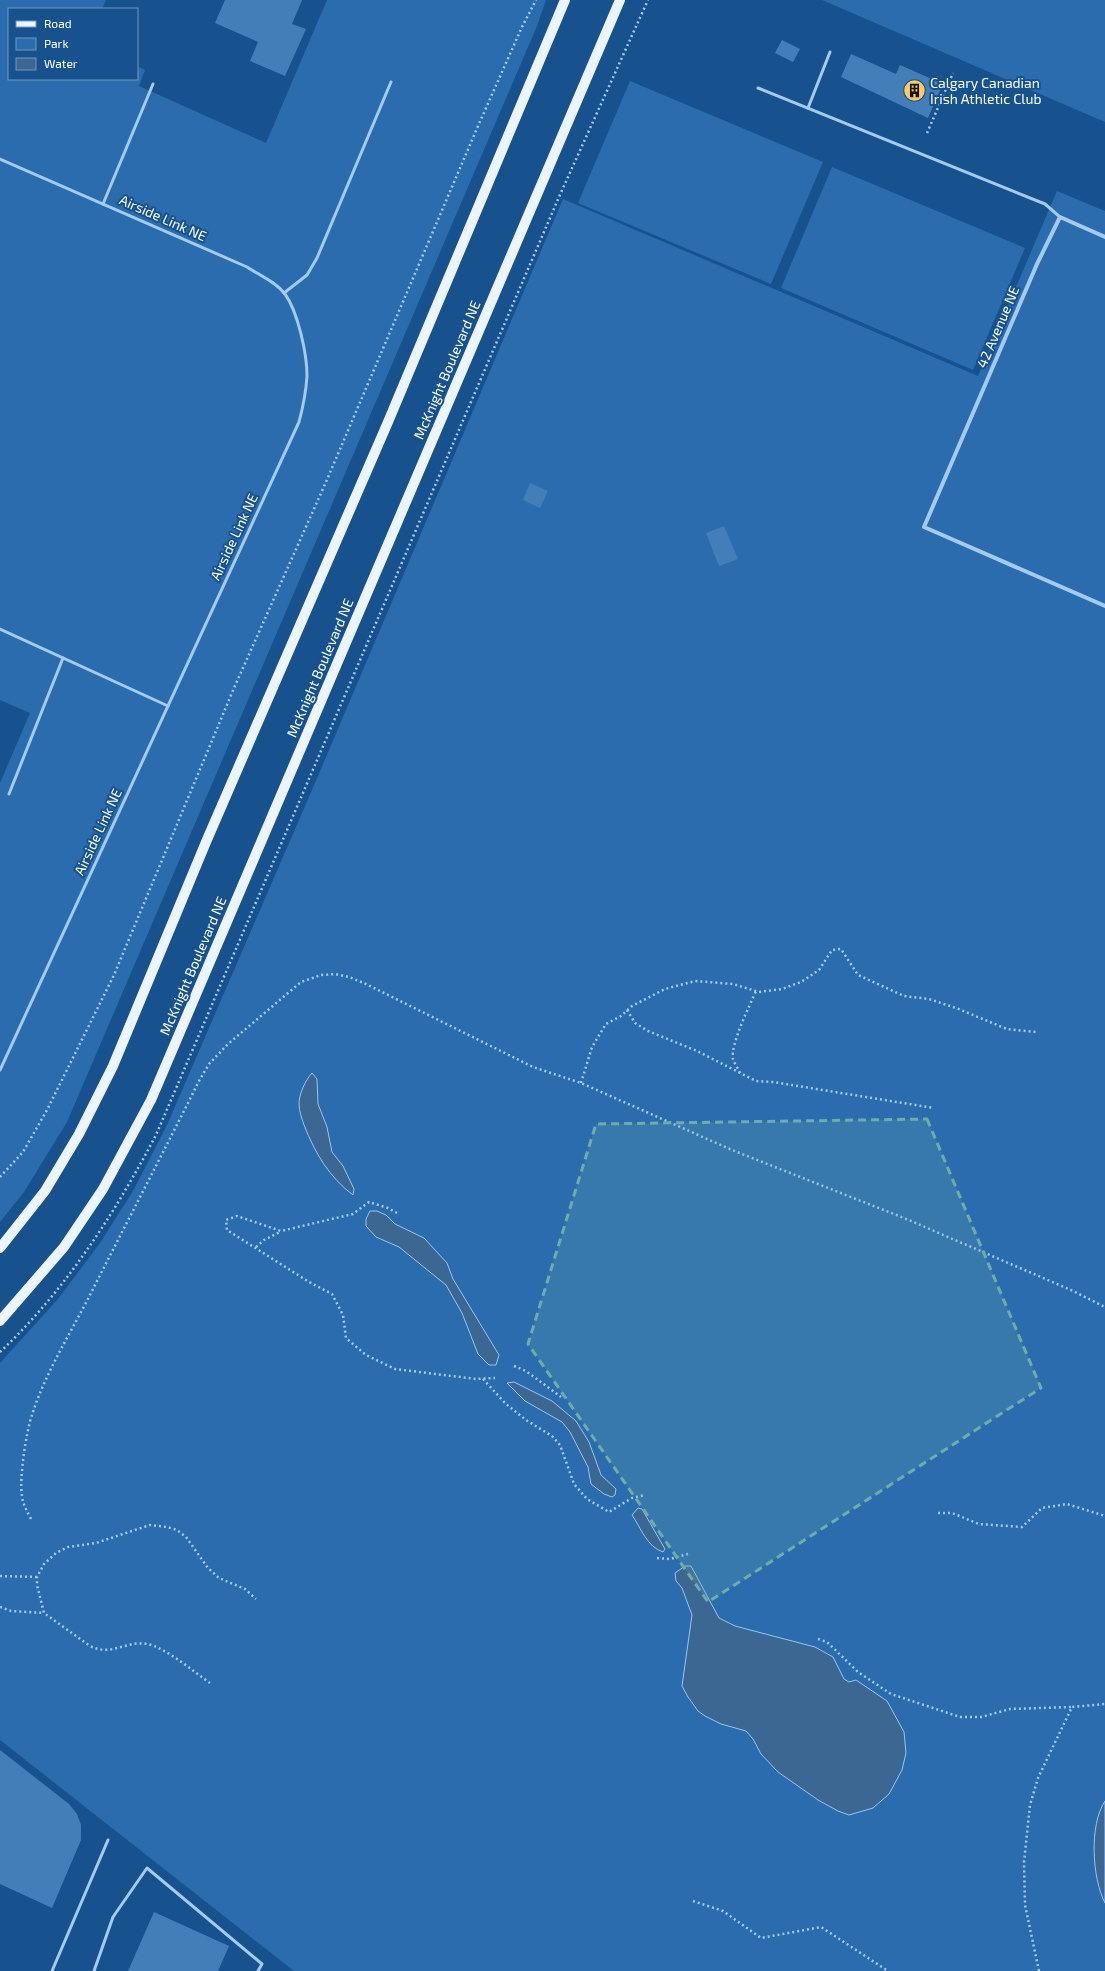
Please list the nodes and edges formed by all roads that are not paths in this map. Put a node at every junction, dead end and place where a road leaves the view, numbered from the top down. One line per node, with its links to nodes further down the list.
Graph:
1 (565, 0): 19 (main road)
2 (620, 0): 20 (main road, McKnight Boulevard NE)
3 (830, 52): 7 (lane)
4 (391, 82): 12 (lane)
5 (154, 84): 9 (lane)
6 (758, 88): 7 (lane)
7 (808, 108): 10 (lane)
8 (0, 159): 9 (lane, Airside Link NE)
9 (103, 204): 12 (lane, Airside Link NE)
10 (1060, 217): 11 (street); 13 (street, 42 Avenue NE)
11 (1105, 237)
12 (284, 293): 16 (lane, Airside Link NE)
13 (1105, 606)
14 (0, 629): 15 (lane)
15 (63, 658): 16 (lane); 17 (lane)
16 (168, 706): 18 (lane, Airside Link NE)
17 (9, 794)
18 (0, 1070)
19 (0, 1248)
20 (0, 1321)
21 (108, 1840): 22 (lane)
22 (52, 1971)
23 (94, 1971): 24 (lane)
24 (258, 1971)

